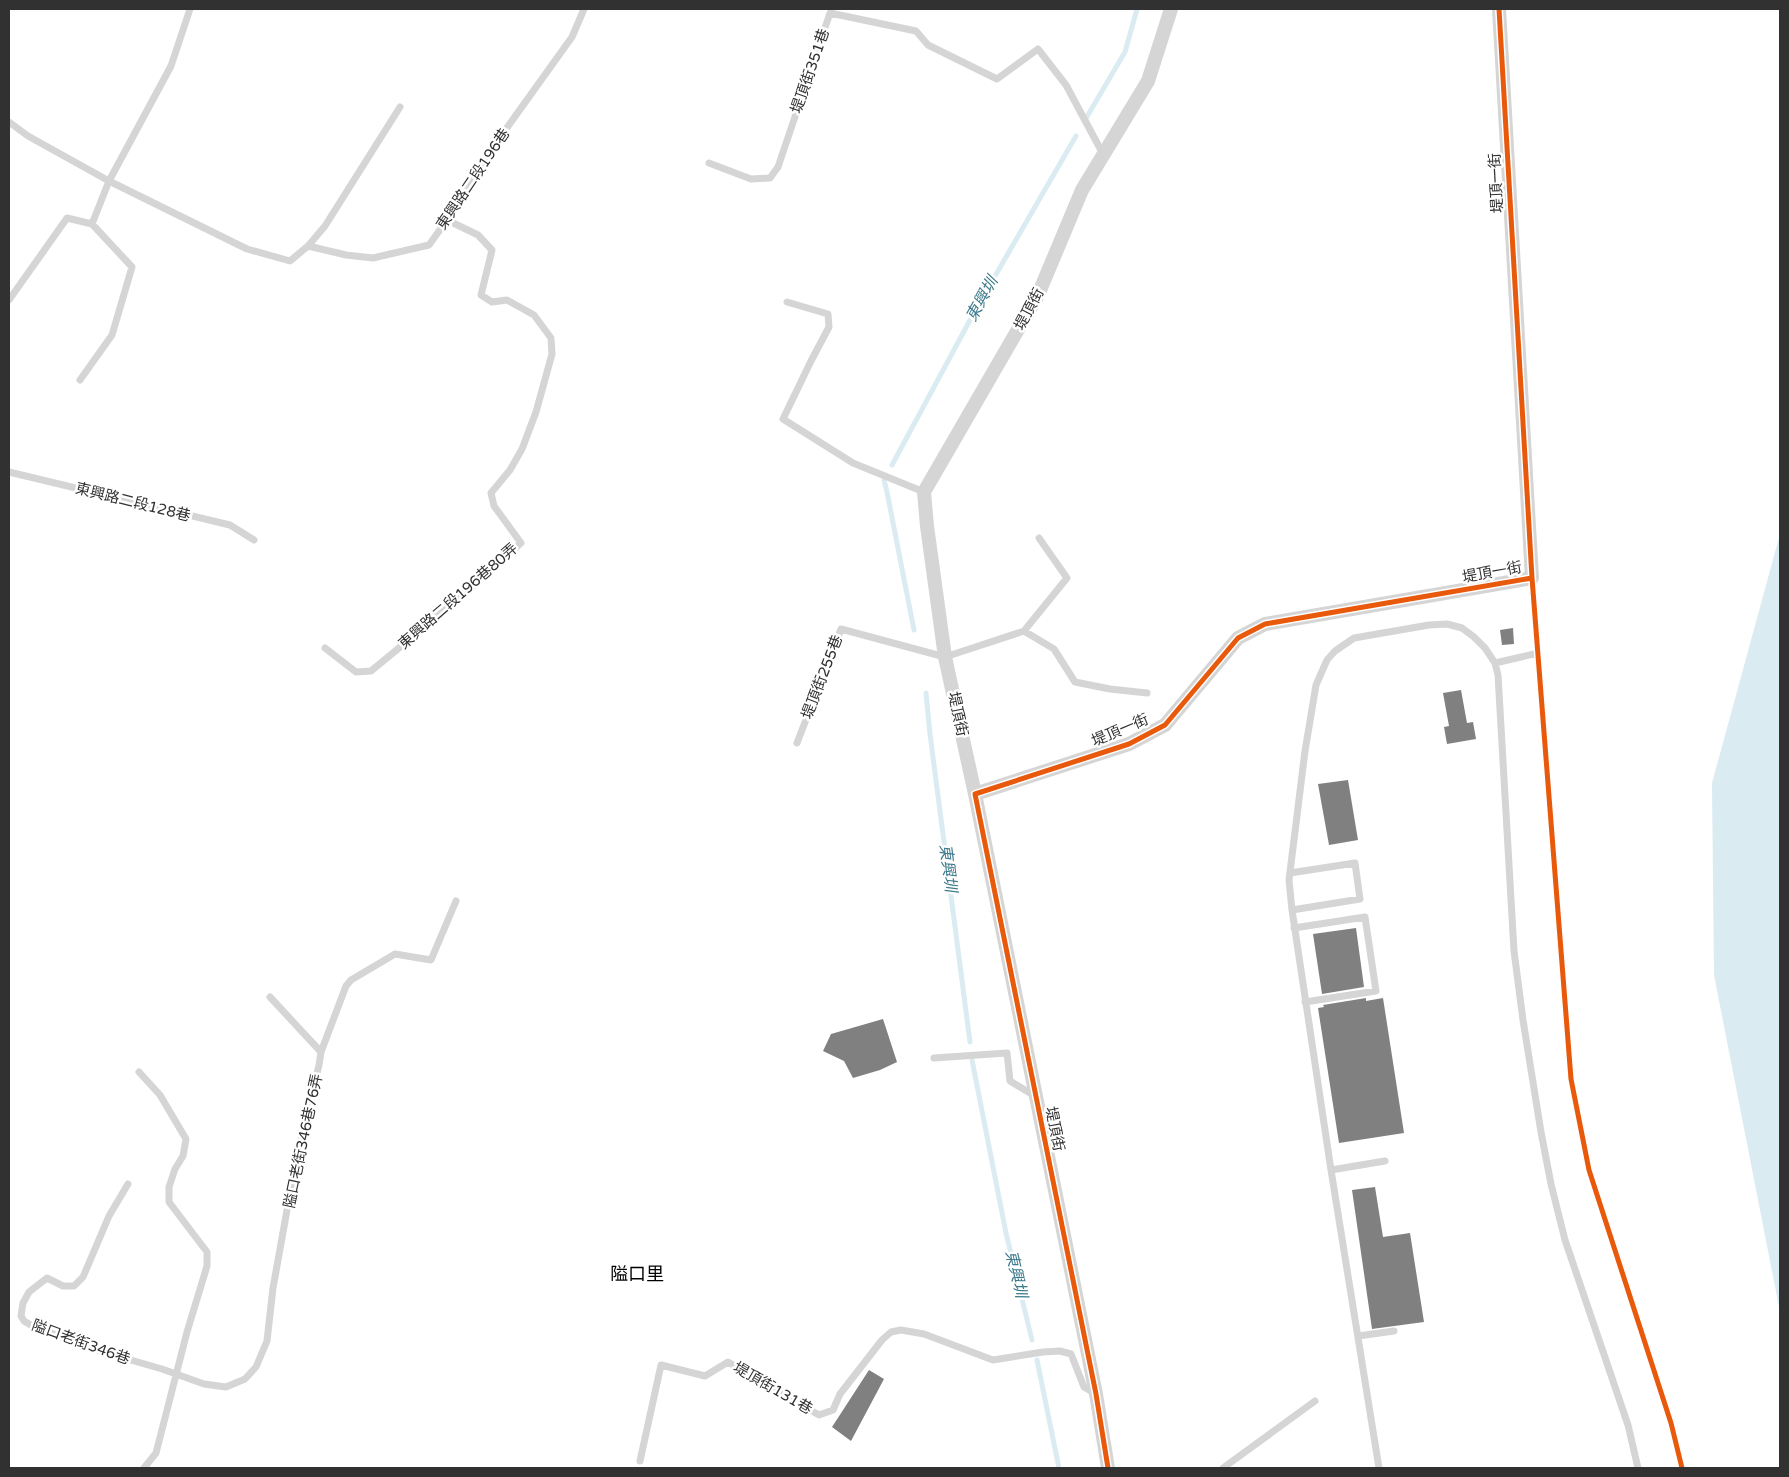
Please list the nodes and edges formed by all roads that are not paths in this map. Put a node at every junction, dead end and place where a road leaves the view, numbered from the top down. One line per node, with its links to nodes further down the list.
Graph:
1 (190, 9): 9 (lane)
2 (584, 9): 10 (lane, 東興路二段196巷)
3 (1171, 9): 7 (street, 堤頂街)
4 (1499, 9): 20 (street, 堤頂一街)
5 (400, 107): 12 (lane)
6 (9, 122): 9 (lane)
7 (1103, 154): 8 (lane, 堤頂街351巷); 17 (street, 堤頂街)
8 (708, 162)
9 (109, 181): 11 (lane); 12 (lane)
10 (446, 220): 12 (lane, 東興路二段196巷); 22 (lane, 東興路二段196巷80弄)
11 (92, 224): 13 (lane); 15 (lane)
12 (308, 246)
13 (9, 300)
14 (788, 302): 17 (lane)
15 (80, 380)
16 (9, 472): 19 (lane, 東興路二段128巷)
17 (924, 492): 24 (street, 堤頂街)
18 (1039, 538): 21 (lane)
19 (254, 540)
20 (1532, 578): 23 (lane); 28 (street, 堤頂一街)
21 (1024, 631): 24 (lane); 26 (lane)
22 (325, 648)
23 (1538, 653): 25 (lane); 53 (lane)
24 (945, 657): 27 (lane, 堤頂街255巷); 28 (street, 堤頂街)
25 (1494, 663): 29 (lane); 52 (lane)
26 (1147, 693)
27 (797, 743)
28 (975, 794): 38 (street, 堤頂街)
29 (1290, 873): 31 (lane); 31 (lane)
30 (456, 901): 35 (lane, 隘口老街346巷76弄)
31 (1292, 910): 32 (lane)
32 (1294, 928): 34 (lane); 34 (lane)
33 (270, 997): 35 (lane)
34 (1306, 1002): 40 (lane)
35 (320, 1052): 44 (lane, 隘口老街346巷76弄)
36 (934, 1058): 38 (lane)
37 (139, 1072): 44 (lane)
38 (1036, 1096): 45 (street, 堤頂街)
39 (1385, 1161): 40 (lane)
40 (1331, 1170): 43 (lane)
41 (128, 1184): 44 (lane, 隘口老街346巷)
42 (1394, 1331): 43 (lane)
43 (1358, 1336): 51 (lane)
44 (176, 1374): 48 (lane)
45 (1096, 1394): 47 (lane, 堤頂街131巷); 49 (street, 堤頂街)
46 (1315, 1401): 50 (lane)
47 (640, 1461)
48 (144, 1468)
49 (1108, 1468)
50 (1223, 1468)
51 (1379, 1468)
52 (1638, 1468)
53 (1682, 1468)

